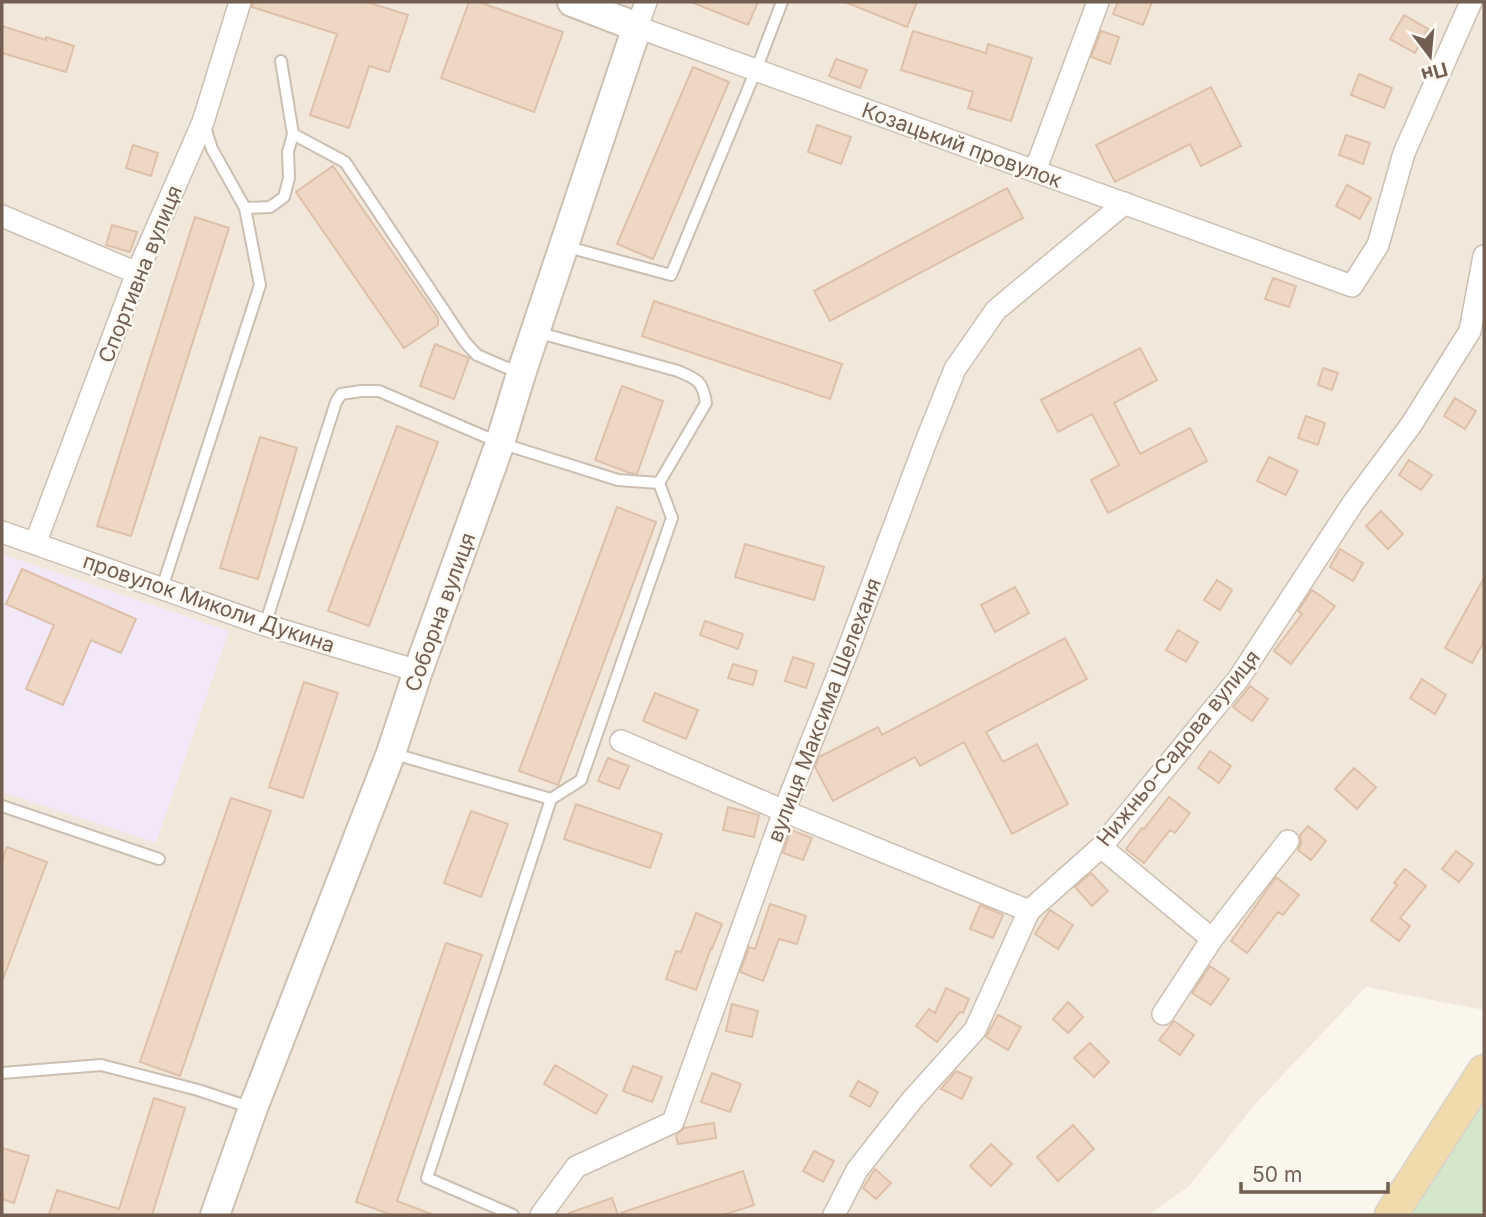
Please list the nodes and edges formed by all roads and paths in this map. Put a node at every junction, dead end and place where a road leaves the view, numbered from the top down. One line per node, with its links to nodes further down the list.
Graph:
1 (240, 2): 9 (street, Спортивна вулиця)
2 (572, 2): 6 (street, Козацький провулок)
3 (782, 2): 8 (lane)
4 (1098, 2): 11 (street)
5 (1471, 2): 12 (street, Козацький провулок)
6 (642, 14): 8 (street, Козацький провулок); 15 (street, Соборна вулиця)
7 (281, 61): 10 (lane)
8 (756, 70): 11 (street, Козацький провулок); 15 (lane)
9 (203, 122): 13 (lane); 17 (street, Спортивна вулиця)
10 (293, 134): 13 (lane); 19 (lane)
11 (1035, 171): 12 (street, Козацький провулок)
12 (1125, 203): 31 (street, вулиця Максима Шелеханя)
13 (245, 208): 24 (lane)
14 (2, 216): 17 (street)
15 (564, 246): 18 (street, Соборна вулиця)
16 (1484, 256): 33 (street, Нижньо-Садова вулиця)
17 (137, 273): 23 (street, Спортивна вулиця)
18 (535, 332): 19 (street, Соборна вулиця); 21 (lane)
19 (521, 374): 20 (street, Соборна вулиця)
20 (500, 443): 21 (lane); 25 (lane); 26 (street, Соборна вулиця)
21 (659, 484): 29 (lane)
22 (2, 531): 23 (street, провулок Миколи Дукина)
23 (35, 544): 24 (street, провулок Миколи Дукина)
24 (162, 588): 25 (street, провулок Миколи Дукина)
25 (265, 625): 26 (street, провулок Миколи Дукина)
26 (418, 671): 28 (street, Соборна вулиця)
27 (621, 741): 31 (street)
28 (391, 753): 29 (lane); 40 (street, Соборна вулиця)
29 (551, 799): 42 (lane)
30 (2, 806): 34 (lane)
31 (784, 811): 35 (street); 43 (street, вулиця Максима Шелеханя)
32 (1289, 841): 36 (street)
33 (1101, 846): 35 (street, Нижньо-Садова вулиця); 36 (street)
34 (159, 859)
35 (1029, 911): 44 (street, Нижньо-Садова вулиця)
36 (1212, 939): 37 (street)
37 (1163, 1014)
38 (1484, 1071): 45 (main road)
39 (2, 1073): 40 (lane)
40 (253, 1108): 41 (street, Соборна вулиця)
41 (215, 1215)
42 (513, 1215)
43 (541, 1215)
44 (834, 1215)
45 (1391, 1215)

